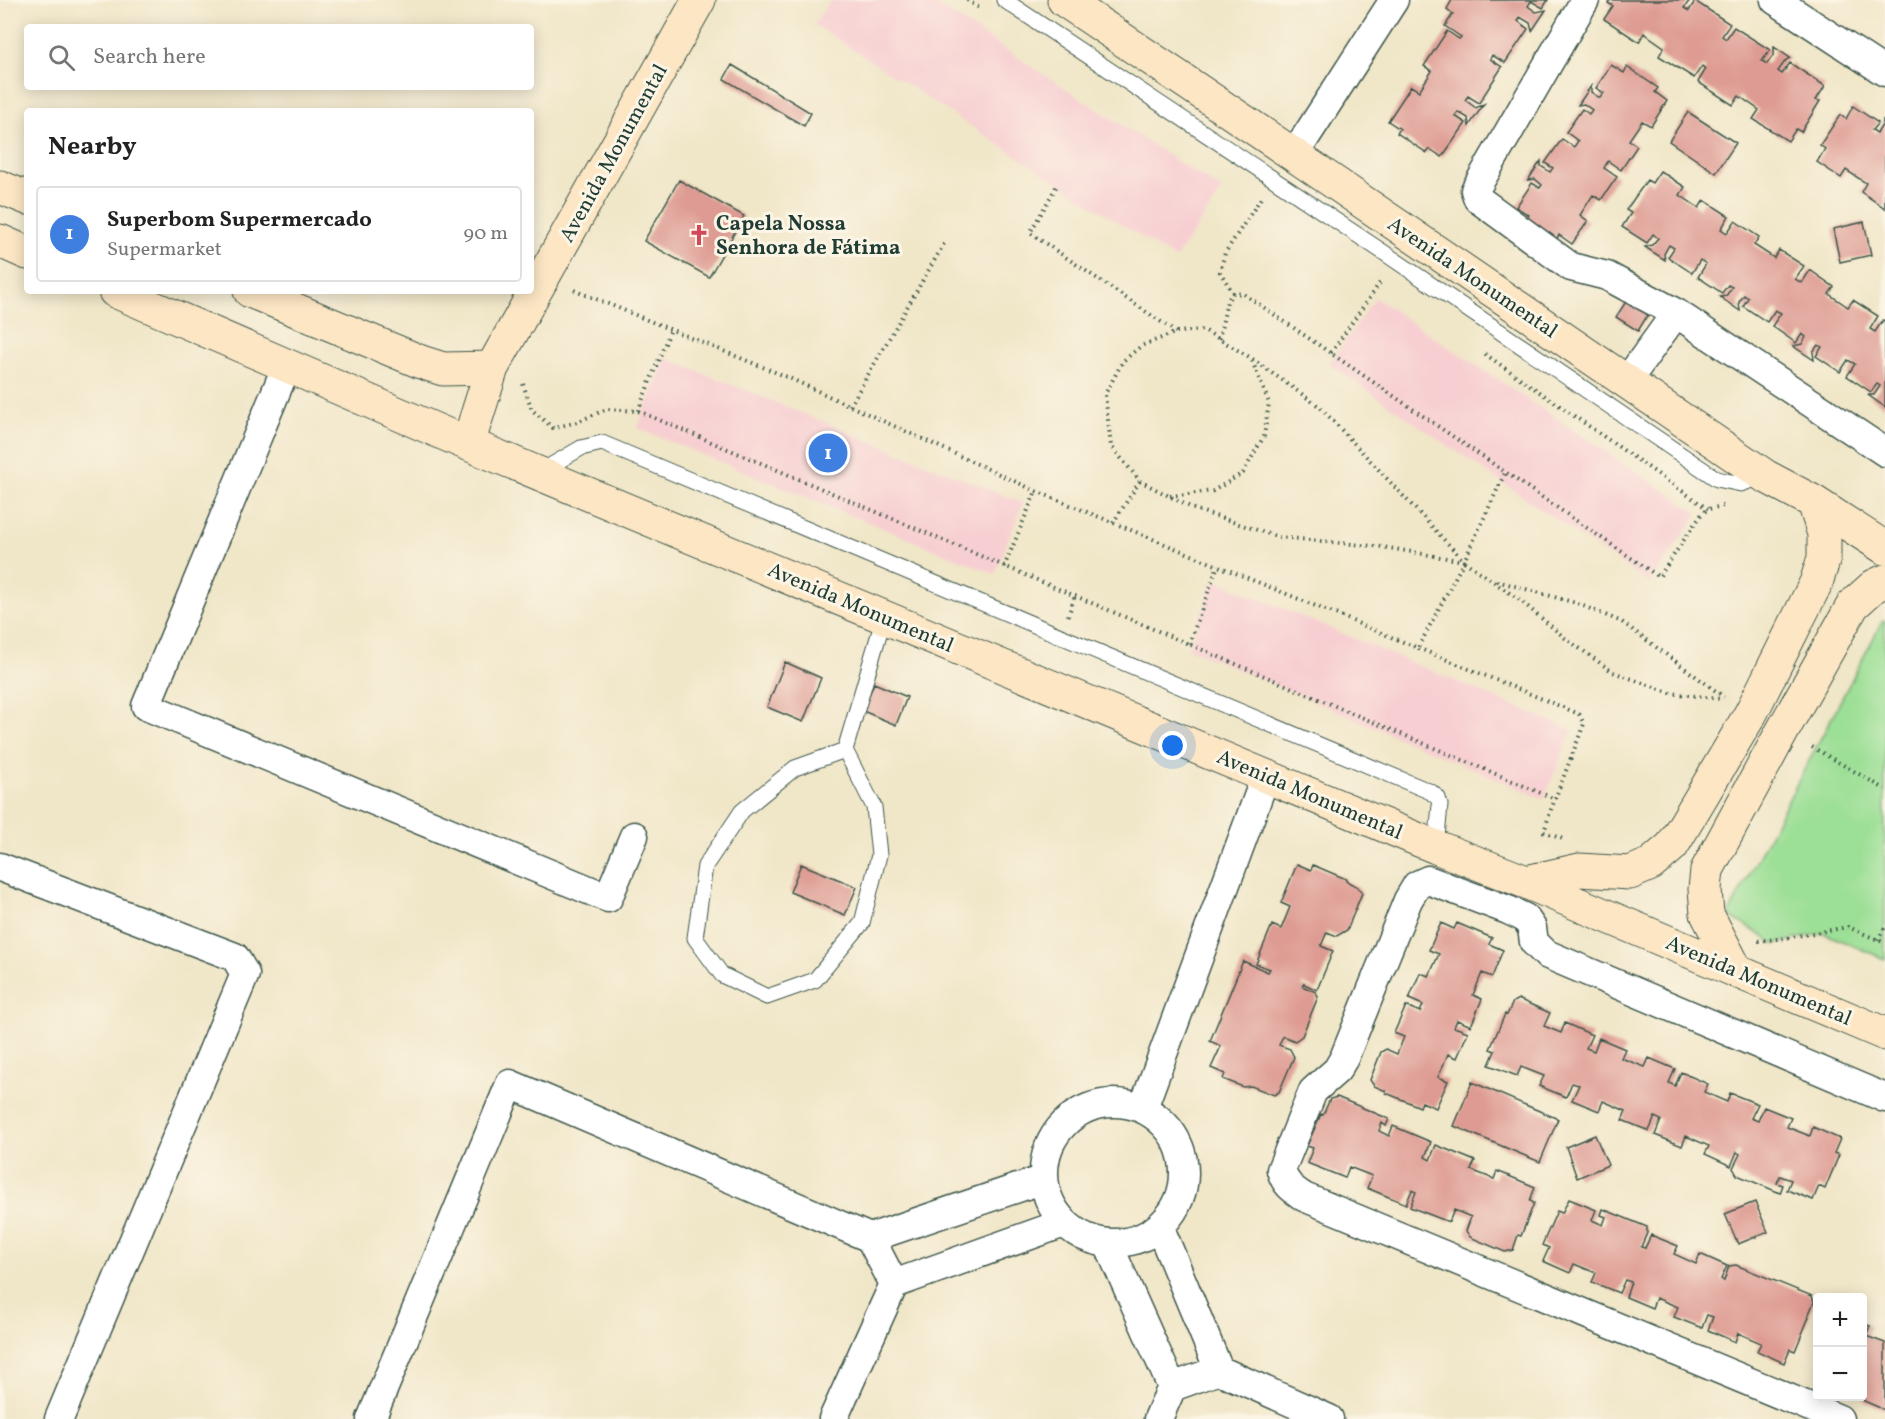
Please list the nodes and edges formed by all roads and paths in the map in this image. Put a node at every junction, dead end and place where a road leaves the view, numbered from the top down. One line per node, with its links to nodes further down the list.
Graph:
1 (699, 0): 18 (street, Avenida Monumental)
2 (1004, 0): 39 (lane)
3 (1064, 0): 8 (street, Avenida Monumental)
4 (1394, 0): 8 (street)
5 (1585, 0): 23 (street)
6 (1774, 0): 7 (street)
7 (1885, 72)
8 (1294, 154): 31 (street, Avenida Monumental)
9 (0, 187): 11 (street)
10 (1056, 187): 25 (path)
11 (24, 197)
12 (1261, 198): 19 (path)
13 (0, 241): 15 (street)
14 (945, 242): 33 (path)
15 (24, 252)
16 (1380, 281): 27 (path)
17 (570, 288): 24 (path)
18 (534, 293)
19 (1233, 293): 26 (path); 27 (path)
20 (122, 294): 29 (street, Avenida Monumental)
21 (257, 294): 30 (street)
22 (534, 294): 30 (street, Avenida Monumental)
23 (1676, 313): 31 (street); 36 (street)
24 (671, 329): 33 (path); 34 (path)
25 (1177, 332): 26 (path); 40 (path)
26 (1218, 339): 28 (path)
27 (1331, 353): 38 (path)
28 (1251, 358): 42 (path); 47 (path)
29 (287, 365): 35 (street, Avenida Monumental); 60 (street)
30 (492, 368): 35 (street, Avenida Monumental)
31 (1627, 381): 39 (street, Avenida Monumental)
32 (522, 383): 34 (path)
33 (850, 406): 41 (path)
34 (638, 411): 49 (path)
35 (468, 444): 37 (street, Avenida Monumental)
36 (1885, 452)
37 (537, 473): 52 (street, Avenida Monumental); 62 (lane)
38 (1505, 473): 44 (path); 47 (path)
39 (1765, 476): 43 (street, Avenida Monumental)
40 (1140, 481): 42 (path); 45 (path)
41 (1036, 492): 45 (path); 49 (path)
42 (1169, 496): 47 (path)
43 (1814, 502): 46 (street, Avenida Monumental); 64 (street)
44 (1729, 505)
45 (1113, 523): 48 (path)
46 (1885, 548)
47 (1464, 561): 50 (path); 54 (path)
48 (1218, 565): 53 (path); 54 (path)
49 (1004, 567): 53 (path)
50 (1494, 580): 50 (path)
51 (1885, 581): 55 (street)
52 (884, 616): 56 (lane); 57 (street, Avenida Monumental)
53 (1189, 644): 59 (path)
54 (1418, 648): 59 (path)
55 (1783, 730): 58 (path); 68 (street)
56 (845, 750): 56 (lane)
57 (1266, 775): 62 (street, Avenida Monumental); 71 (street)
58 (1885, 789)
59 (1555, 799): 61 (path)
60 (634, 836)
61 (1573, 842)
62 (1436, 847): 64 (street, Avenida Monumental)
63 (0, 867): 80 (street)
64 (1526, 882): 68 (street, Avenida Monumental)
65 (1885, 927): 66 (path)
66 (1878, 940): 67 (path); 68 (path)
67 (1885, 943)
68 (1744, 956): 69 (street, Avenida Monumental)
69 (1885, 1034)
70 (1885, 1098): 85 (street)
71 (1143, 1108): 72 (street); 74 (street)
72 (1044, 1179): 73 (street); 75 (street)
73 (1064, 1223): 76 (street); 77 (street)
74 (1160, 1228): 76 (street); 78 (street)
75 (870, 1238): 77 (street); 81 (street)
76 (1108, 1244): 79 (street)
77 (894, 1284): 82 (street)
78 (1219, 1370): 79 (street); 84 (street)
79 (1172, 1387): 83 (street)
80 (59, 1419)
81 (371, 1419)
82 (833, 1419)
83 (1158, 1419)
84 (1329, 1419)
85 (1839, 1419)

